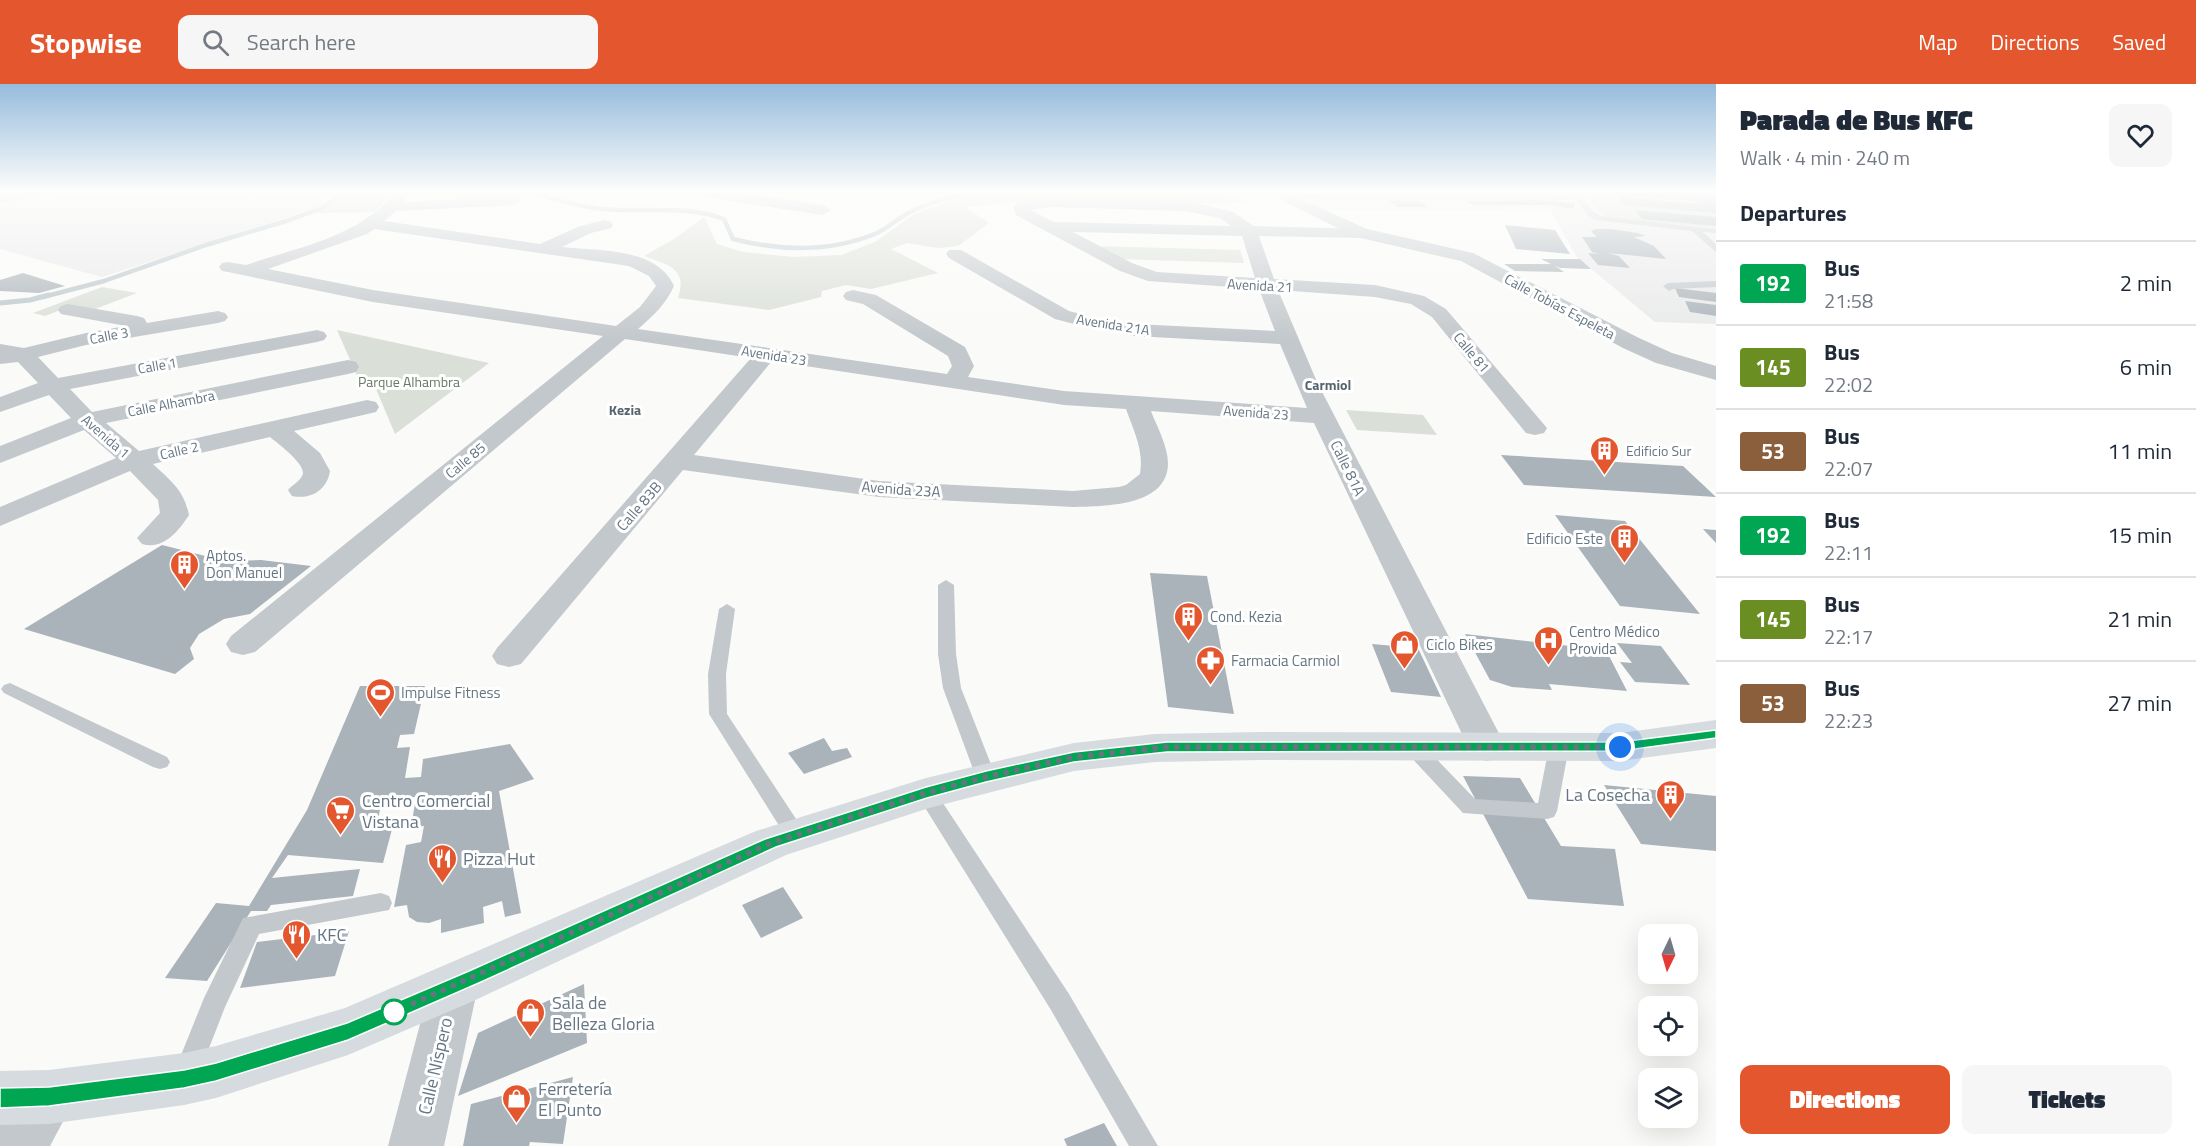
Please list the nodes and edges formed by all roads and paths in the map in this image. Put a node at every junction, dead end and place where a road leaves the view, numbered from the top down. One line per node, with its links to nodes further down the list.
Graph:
1 (334, 241): 17 (street, Avenida 23)
2 (486, 241): 7 (street)
3 (561, 241): 7 (street)
4 (1074, 241): 10 (street, Avenida 21)
5 (1252, 241): 10 (street, Calle 81A)
6 (1395, 241): 23 (street, Calle Tobías Espeleta)
7 (543, 249): 17 (street, Calle 85)
8 (955, 254): 19 (street, Avenida 21A)
9 (1716, 284): 11 (lane)
10 (1266, 286): 12 (street, Avenida 21); 19 (street, Calle 81A)
11 (1669, 288)
12 (1396, 294): 32 (street, Calle 81)
13 (854, 296): 24 (street)
14 (68, 310): 16 (street)
15 (218, 317): 16 (street, Calle 3)
16 (159, 326): 21 (street, Calle 3)
17 (619, 332): 20 (street, Avenida 23); 41 (street, Calle 85)
18 (317, 336): 25 (street, Calle 1)
19 (1287, 338): 29 (street, Calle 81A)
20 (767, 354): 24 (street, Avenida 23); 35 (street, Calle 83B)
21 (7, 355): 25 (street, Avenida 1)
22 (348, 367): 30 (street, Calle Alhambra)
23 (1716, 373)
24 (954, 382): 26 (street, Avenida 23)
25 (51, 386): 27 (street, Calle 1); 30 (street, Avenida 1)
26 (1136, 404): 29 (street, Avenida 23); 35 (street, Avenida 23A)
27 (0, 405)
28 (367, 407): 31 (street, Calle 2)
29 (1323, 416): 46 (street, Calle 81A)
30 (87, 420): 33 (street, Calle Alhambra); 34 (street, Avenida 1)
31 (275, 428): 34 (street, Calle 2); 36 (street)
32 (1535, 428)
33 (0, 455)
34 (134, 460): 37 (street, Calle 2); 38 (street, Avenida 1)
35 (677, 461): 42 (street, Calle 83B)
36 (302, 490)
37 (0, 517)
38 (152, 538)
39 (946, 585): 49 (lane)
40 (727, 609): 51 (lane)
41 (243, 644)
42 (509, 656)
43 (10, 689): 48 (lane)
44 (1716, 734): 47 (main road)
45 (1413, 747): 46 (main road); 47 (lane); 49 (main road)
46 (1486, 747): 47 (main road)
47 (1559, 747)
48 (160, 762)
49 (986, 777): 50 (main road)
50 (926, 793): 51 (main road); 58 (lane)
51 (795, 834): 53 (main road)
52 (381, 903): 54 (lane)
53 (454, 986): 54 (main road); 57 (street, Calle Níspero)
54 (184, 1079): 55 (main road)
55 (25, 1097): 56 (street)
56 (19, 1146)
57 (416, 1146)
58 (1144, 1146)

